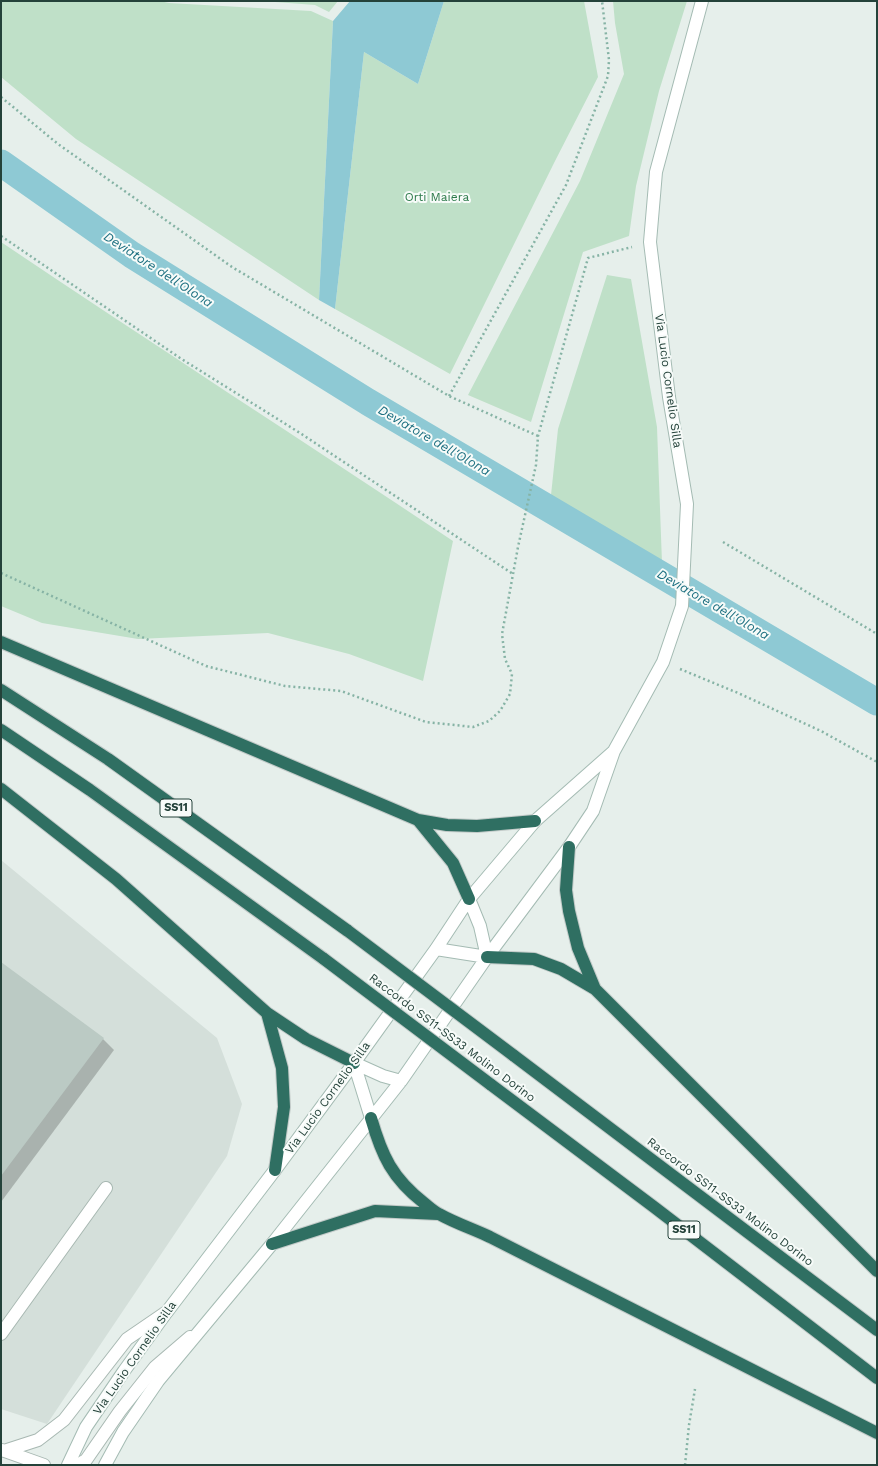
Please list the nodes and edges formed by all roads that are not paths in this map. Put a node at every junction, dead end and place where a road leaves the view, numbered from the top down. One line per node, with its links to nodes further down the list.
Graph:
1 (702, 1): 5 (street, Via Lucio Cornelio Silla)
2 (1, 642): 7 (highway)
3 (1, 690): 25 (highway, Raccordo SS11-SS33 Molino Dorino / SS11, bridge)
4 (1, 730): 27 (highway, Raccordo SS11-SS33 Molino Dorino / SS11, bridge)
5 (614, 751): 8 (street, Via Lucio Cornelio Silla); 9 (street, Via Lucio Cornelio Silla)
6 (1, 789): 14 (highway)
7 (418, 820): 8 (highway); 10 (highway)
8 (535, 821): 10 (street, Via Lucio Cornelio Silla)
9 (570, 847): 12 (street, Via Lucio Cornelio Silla); 13 (highway)
10 (469, 898): 11 (street, Via Lucio Cornelio Silla); 12 (street)
11 (436, 949): 12 (street); 15 (street, Via Lucio Cornelio Silla)
12 (487, 957): 13 (highway); 16 (street, Via Lucio Cornelio Silla)
13 (596, 989): 22 (highway)
14 (267, 1013): 15 (highway); 18 (highway)
15 (354, 1064): 16 (street); 17 (street); 18 (street, Via Lucio Cornelio Silla)
16 (401, 1081): 17 (street, Via Lucio Cornelio Silla)
17 (371, 1118): 20 (highway); 21 (street, Via Lucio Cornelio Silla)
18 (275, 1170): 23 (street, Via Lucio Cornelio Silla)
19 (106, 1188): 26 (street)
20 (438, 1214): 21 (highway); 28 (highway)
21 (272, 1244): 24 (street, Via Lucio Cornelio Silla)
22 (877, 1271)
23 (166, 1313): 29 (street); 31 (street, Via Lucio Cornelio Silla)
24 (208, 1322): 32 (street); 33 (street, Via Lucio Cornelio Silla)
25 (877, 1330)
26 (1, 1334)
27 (877, 1378)
28 (877, 1433)
29 (3, 1450): 30 (street)
30 (44, 1465)
31 (68, 1465)
32 (77, 1465)
33 (105, 1465)

